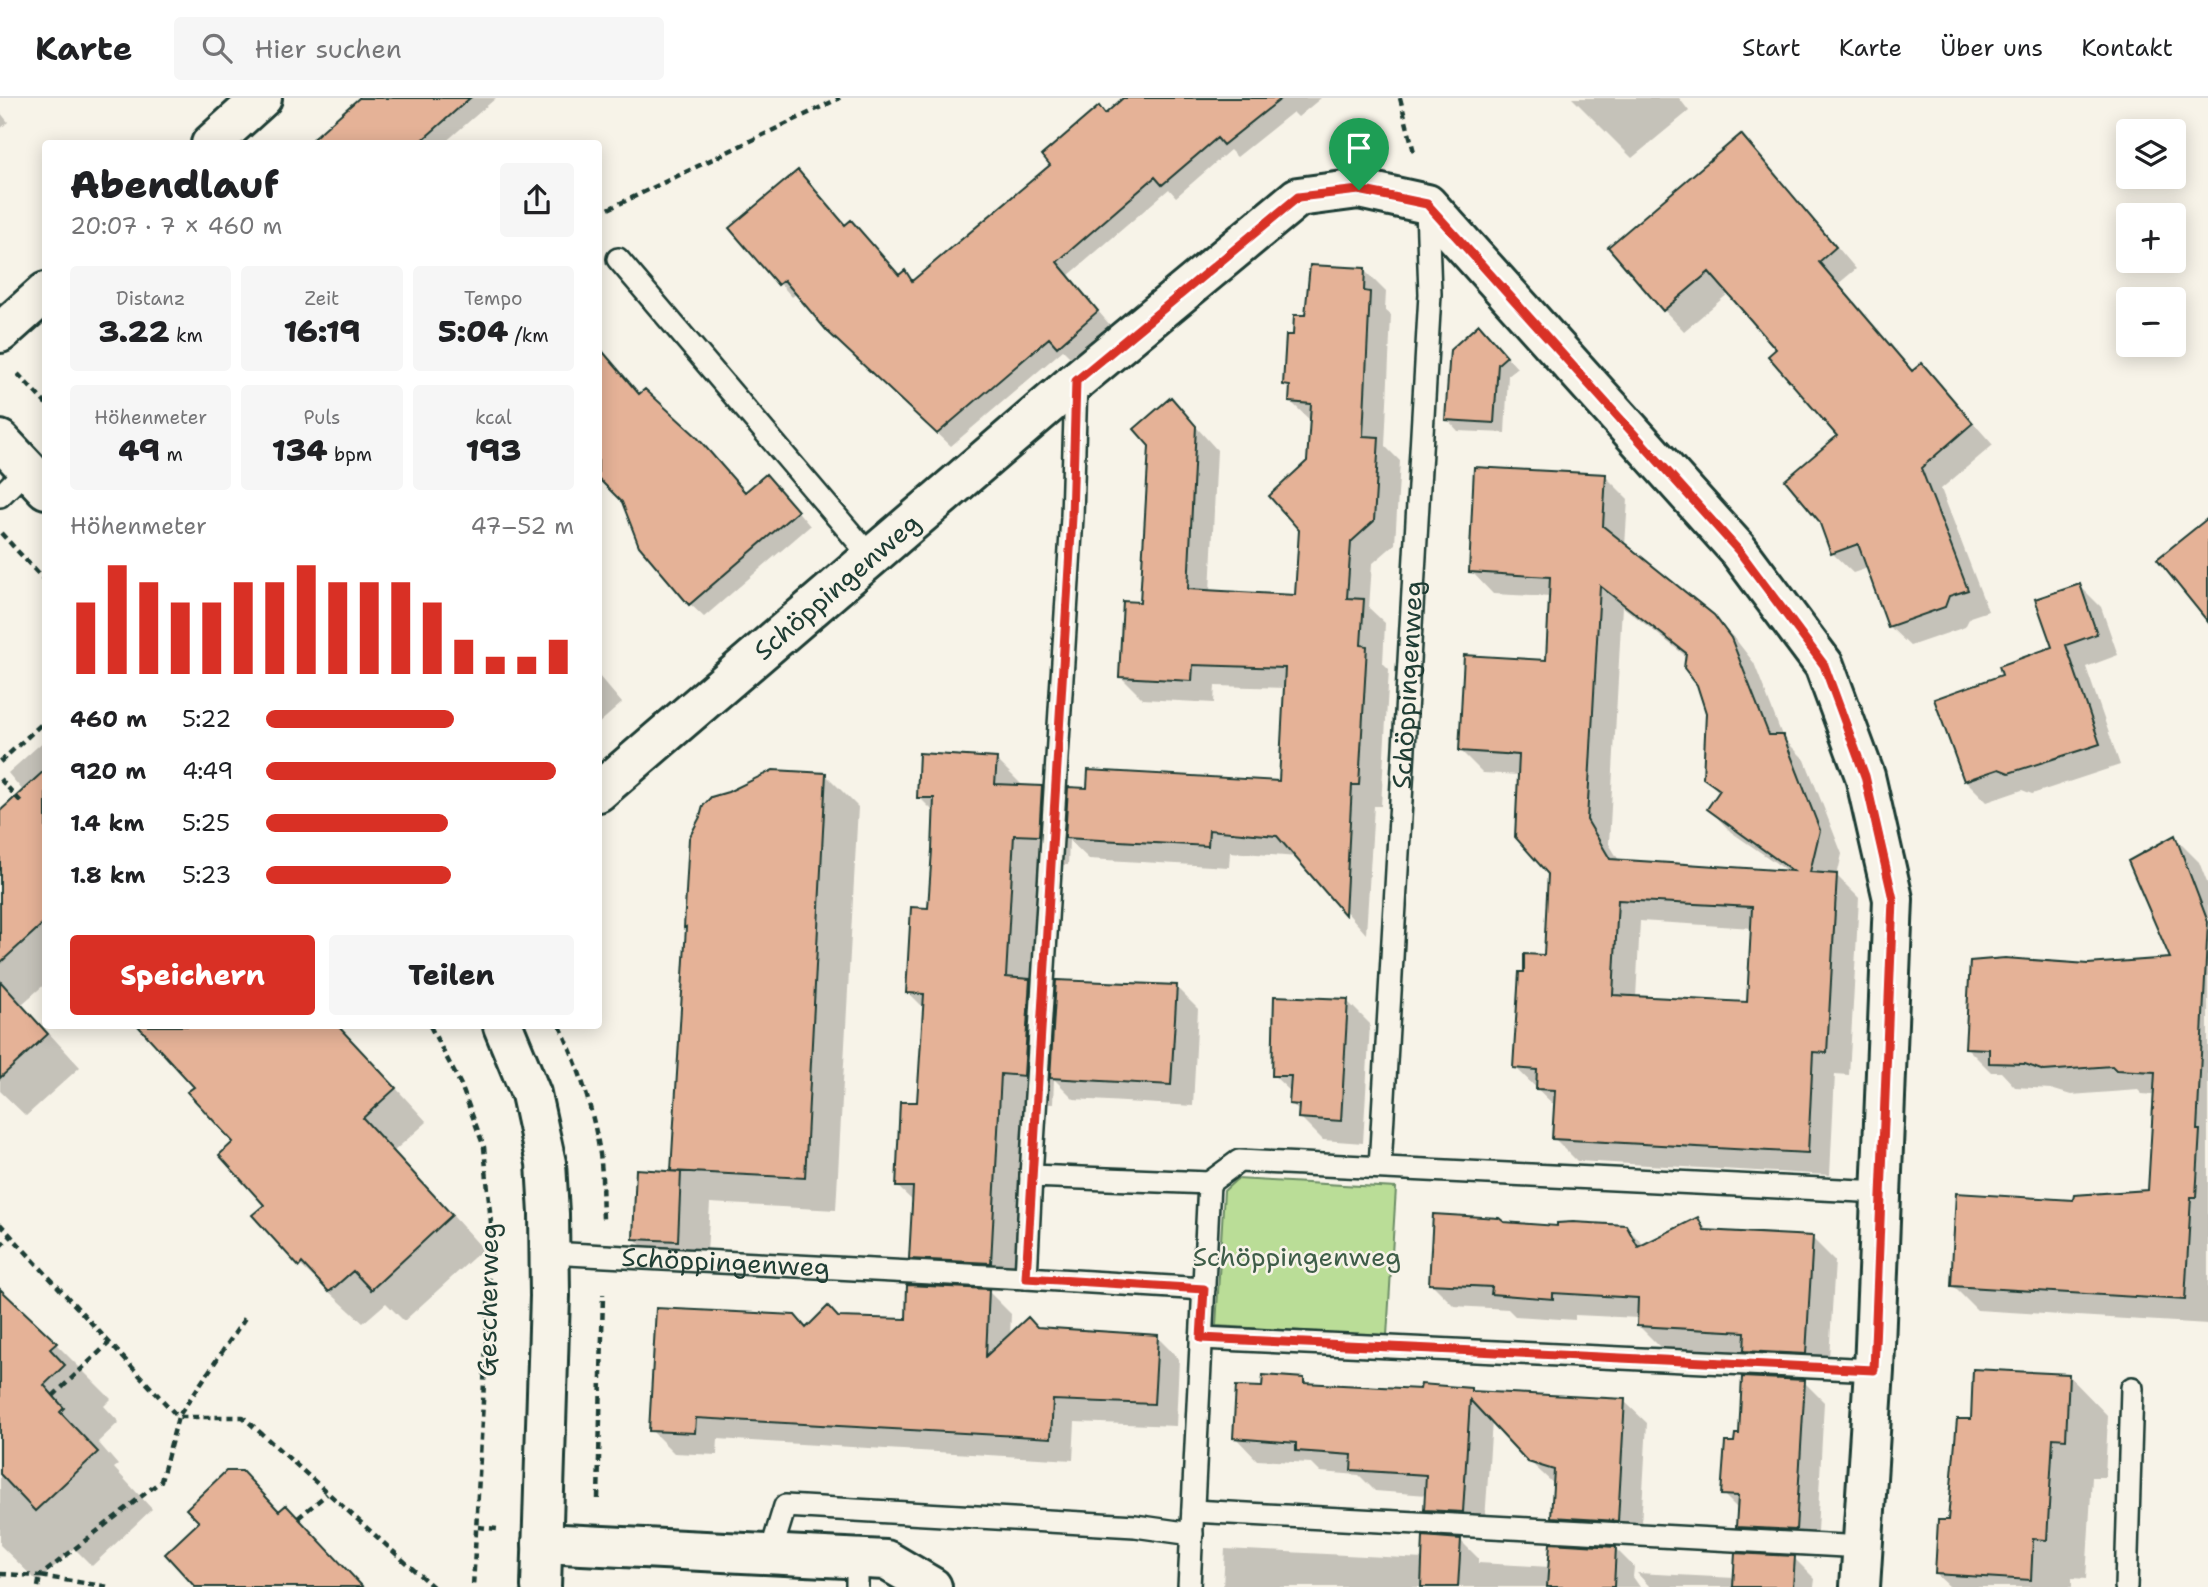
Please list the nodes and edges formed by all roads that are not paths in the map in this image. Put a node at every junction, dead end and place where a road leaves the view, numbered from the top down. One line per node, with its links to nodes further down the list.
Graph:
1 (262, 98): 2 (street)
2 (215, 140)
3 (1427, 204): 7 (street, Schöppingenweg); 14 (lane, Schöppingenweg); 17 (street)
4 (618, 260): 11 (lane)
5 (42, 298): 6 (street)
6 (5, 349)
7 (1076, 381): 11 (street, Schöppingenweg); 15 (lane)
8 (0, 440): 9 (street)
9 (36, 479): 10 (lane)
10 (0, 496)
11 (871, 557): 12 (street, Schöppingenweg)
12 (602, 789)
13 (504, 1029): 18 (street)
14 (1380, 1167): 16 (lane); 17 (lane)
15 (1031, 1176): 16 (lane); 19 (lane)
16 (1209, 1183): 20 (lane)
17 (1882, 1192): 22 (street)
18 (549, 1253): 19 (lane, Schöppingenweg); 26 (street)
19 (1026, 1278): 20 (lane, Schöppingenweg)
20 (1204, 1289): 21 (lane)
21 (1201, 1338): 22 (lane); 24 (lane)
22 (1874, 1370): 27 (street)
23 (2132, 1388): 34 (lane)
24 (1193, 1511): 25 (lane); 27 (lane)
25 (1192, 1534): 28 (lane); 32 (lane)
26 (542, 1543): 28 (street); 30 (street)
27 (1863, 1547): 33 (street)
28 (770, 1555): 29 (street)
29 (857, 1573): 31 (street)
30 (541, 1587)
31 (932, 1587)
32 (1189, 1587)
33 (1860, 1587)
34 (2126, 1587)

